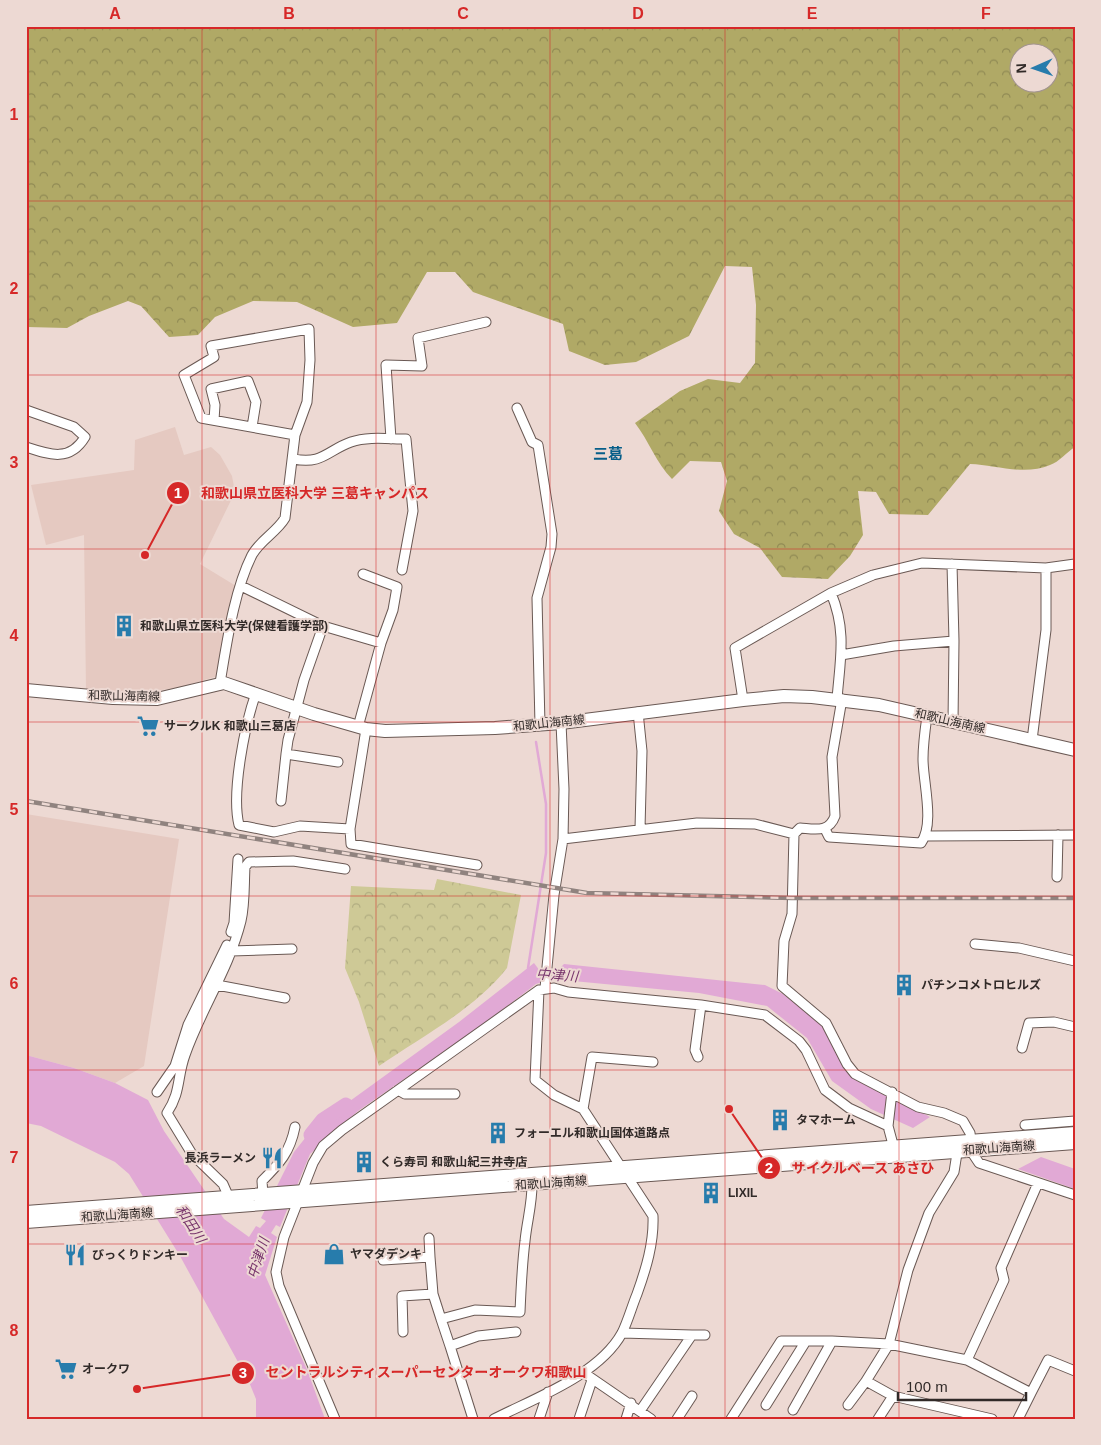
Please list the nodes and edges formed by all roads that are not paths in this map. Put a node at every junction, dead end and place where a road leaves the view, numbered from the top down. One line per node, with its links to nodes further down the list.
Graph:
1 (486, 322): 7 (street)
2 (517, 408): 31 (street)
3 (26, 410): 8 (street)
4 (214, 420): 5 (street); 5 (street); 6 (street)
5 (252, 427): 6 (street)
6 (295, 435): 9 (street)
7 (391, 439): 9 (street); 13 (street)
8 (26, 447)
9 (294, 459): 15 (street)
10 (952, 564): 12 (street); 16 (street); 18 (street)
11 (1075, 564): 12 (street)
12 (1046, 568): 33 (street)
13 (402, 570)
14 (363, 574): 19 (street)
15 (241, 586): 17 (street); 21 (street)
16 (831, 593): 20 (street); 25 (street)
17 (323, 626): 19 (street); 26 (street)
18 (954, 641): 20 (street); 29 (street)
19 (382, 643): 32 (street)
20 (842, 655): 24 (street)
21 (220, 683): 22 (main road, 和歌山海南線); 23 (main road, 和歌山海南線)
22 (28, 687)
23 (256, 693): 26 (main road, 和歌山海南線); 38 (street)
24 (839, 699): 25 (main road, 和歌山海南線); 28 (main road, 和歌山海南線); 40 (street)
25 (743, 700): 27 (main road, 和歌山海南線)
26 (297, 708): 32 (main road, 和歌山海南線); 35 (street)
27 (638, 712): 30 (main road, 和歌山海南線); 39 (street)
28 (927, 716): 29 (main road, 和歌山海南線); 44 (street)
29 (953, 722): 33 (main road, 和歌山海南線)
30 (561, 723): 31 (main road, 和歌山海南線); 45 (street)
31 (540, 725): 32 (main road, 和歌山海南線)
32 (362, 728): 38 (street)
33 (1032, 740): 34 (main road, 和歌山海南線)
34 (1075, 750)
35 (286, 754): 36 (street); 37 (street)
36 (338, 762)
37 (281, 802)
38 (350, 829): 47 (street)
39 (640, 829): 41 (street); 45 (street)
40 (825, 829): 41 (street); 44 (street)
41 (794, 834): 65 (street)
42 (1058, 835): 43 (street); 44 (street); 49 (street)
43 (1075, 835)
44 (926, 836)
45 (564, 839): 55 (street)
46 (238, 858): 63 (street)
47 (477, 866)
48 (345, 869): 52 (street)
49 (1057, 877)
50 (975, 944): 53 (street)
51 (292, 949): 52 (street)
52 (231, 951): 54 (street)
53 (1075, 960)
54 (217, 985): 56 (street); 82 (street)
55 (543, 987): 57 (street); 62 (street); 66 (street)
56 (285, 998)
57 (701, 1005): 60 (street); 68 (street)
58 (1075, 1028): 59 (street)
59 (1022, 1048)
60 (698, 1057)
61 (653, 1062): 66 (street)
62 (398, 1090): 64 (street); 80 (street)
63 (156, 1092)
64 (455, 1094)
65 (892, 1094): 68 (street); 73 (street)
66 (584, 1109): 76 (street)
67 (1075, 1121): 69 (street)
68 (888, 1122): 75 (street)
69 (1025, 1125)
70 (295, 1126): 81 (street)
71 (1075, 1133): 73 (main road, 和歌山海南線)
72 (1075, 1142): 73 (main road, 和歌山海南線)
73 (972, 1145): 74 (main road, 和歌山海南線); 78 (street)
74 (958, 1146): 75 (main road, 和歌山海南線); 98 (street)
75 (894, 1151): 76 (main road, 和歌山海南線)
76 (625, 1172): 77 (main road, 和歌山海南線); 93 (street)
77 (532, 1180): 80 (main road, 和歌山海南線); 90 (street)
78 (1038, 1183): 79 (street); 100 (street)
79 (1075, 1196)
80 (298, 1197): 81 (main road, 和歌山海南線); 115 (street)
81 (262, 1198): 82 (main road, 和歌山海南線)
82 (227, 1202): 83 (main road, 和歌山海南線)
83 (142, 1209): 84 (main road, 和歌山海南線); 85 (main road, 和歌山海南線)
84 (26, 1212)
85 (26, 1222)
86 (429, 1238): 87 (street)
87 (430, 1257): 88 (street); 89 (street)
88 (383, 1260)
89 (433, 1294): 90 (street); 91 (street)
90 (441, 1319): 99 (street)
91 (403, 1332)
92 (516, 1332): 99 (street)
93 (622, 1333): 94 (street); 102 (street)
94 (692, 1335): 95 (street); 113 (street)
95 (705, 1335)
96 (806, 1341): 97 (street); 110 (street); 122 (street)
97 (832, 1341): 98 (street); 112 (street)
98 (889, 1344): 100 (street); 104 (street)
99 (450, 1346): 116 (street)
100 (967, 1360): 106 (street)
101 (1075, 1371): 106 (street)
102 (584, 1373): 103 (street); 105 (street)
103 (592, 1380): 109 (street); 118 (street)
104 (866, 1381): 108 (street); 111 (street)
105 (548, 1392): 114 (street); 117 (street)
106 (1031, 1393): 125 (street)
107 (692, 1396): 121 (street)
108 (893, 1396): 123 (street); 124 (street)
109 (631, 1403): 113 (street); 119 (street)
110 (766, 1405)
111 (848, 1405)
112 (793, 1410)
113 (640, 1411): 120 (street)
114 (497, 1418)
115 (335, 1419)
116 (473, 1419)
117 (539, 1419)
118 (579, 1419)
119 (626, 1419)
120 (651, 1419)
121 (677, 1419)
122 (731, 1419)
123 (878, 1419)
124 (992, 1419)
125 (1018, 1419)

